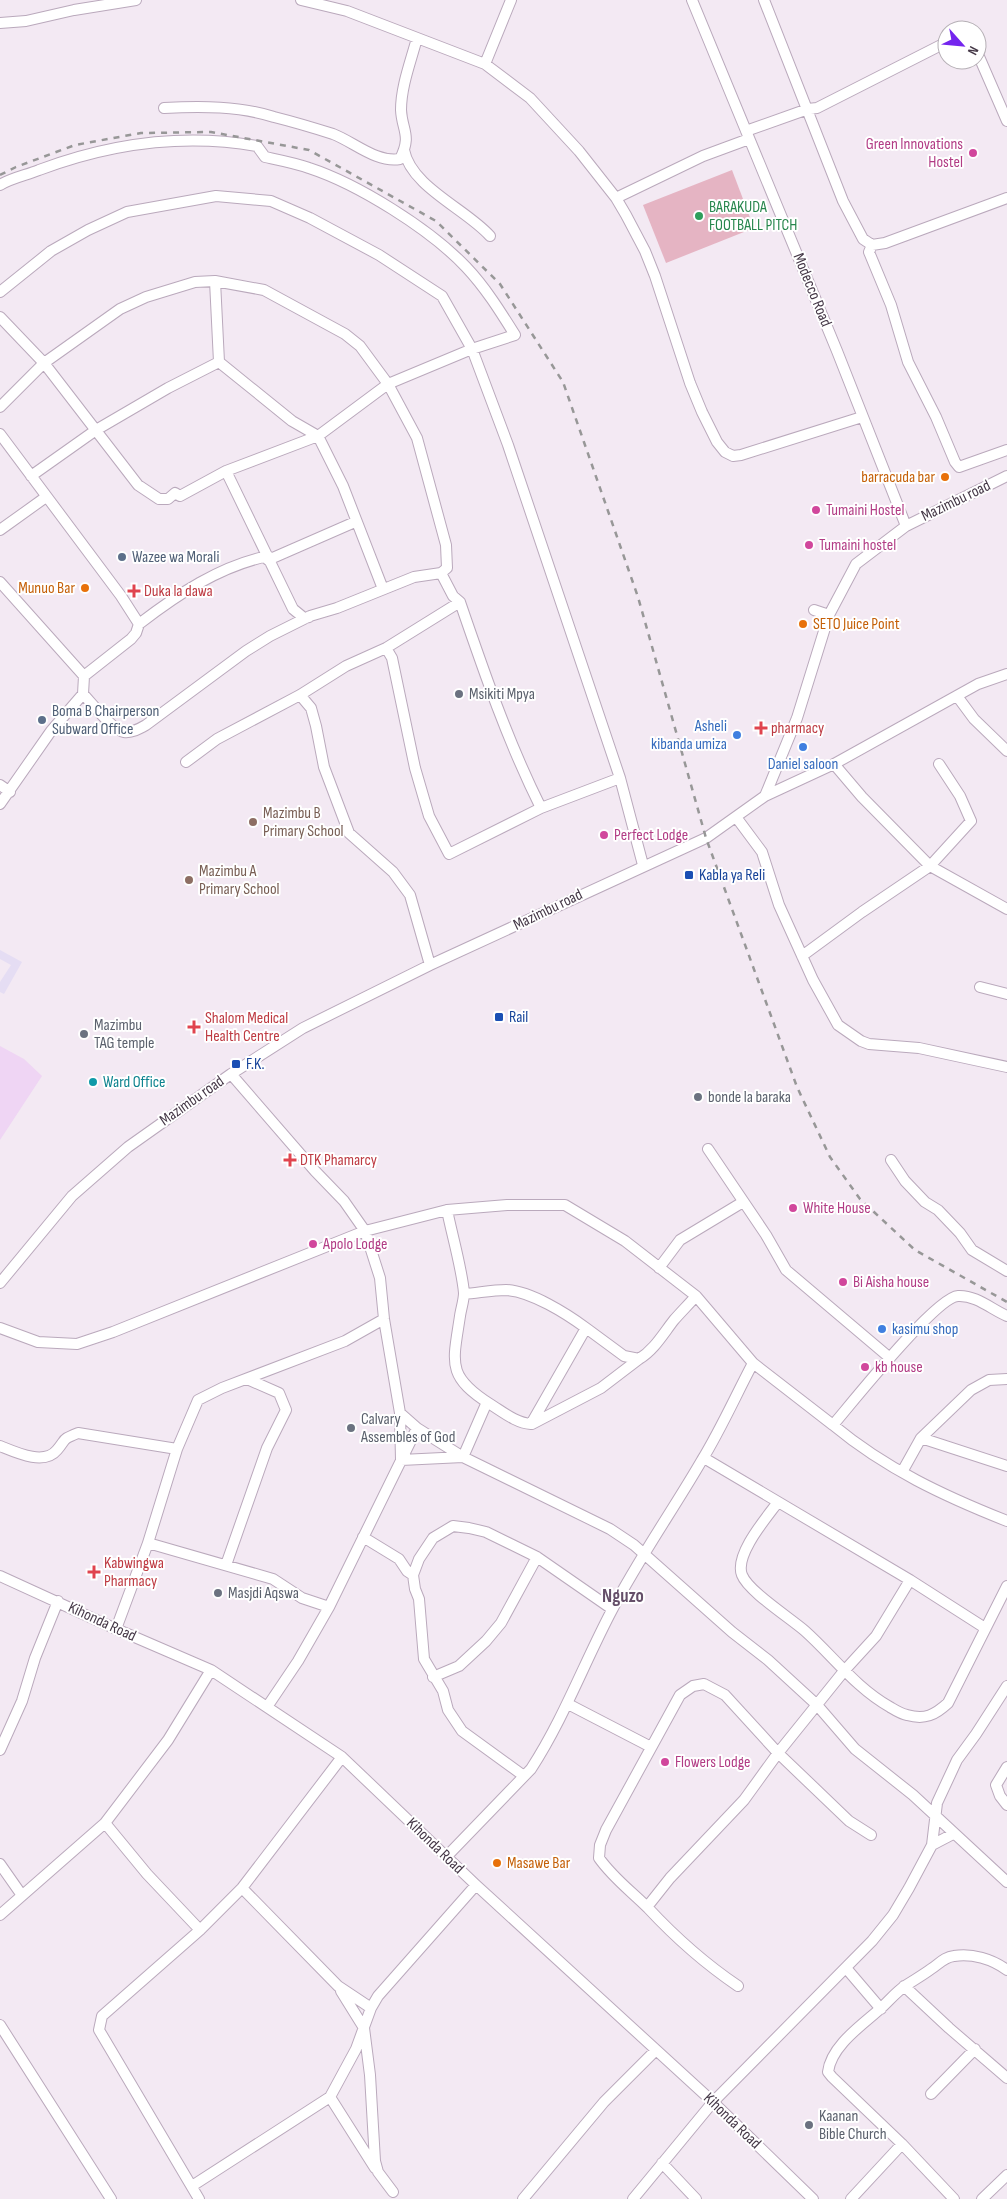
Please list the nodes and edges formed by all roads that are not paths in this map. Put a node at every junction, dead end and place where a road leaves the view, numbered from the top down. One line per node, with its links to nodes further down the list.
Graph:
1 (136, 0): 7 (street)
2 (301, 0): 9 (street)
3 (352, 0): 9 (street)
4 (511, 0): 13 (street)
5 (692, 0): 18 (street, Modecco Road)
6 (764, 0): 16 (street)
7 (110, 2): 8 (street)
8 (84, 4): 10 (street)
9 (347, 11): 11 (street)
10 (0, 23)
11 (417, 38): 13 (street); 19 (street)
12 (937, 47): 16 (street)
13 (485, 64): 21 (street)
14 (985, 70): 17 (street)
15 (164, 108): 19 (street)
16 (808, 109): 18 (street); 24 (street)
17 (1007, 122)
18 (747, 135): 21 (street); 33 (street, Modecco Road)
19 (404, 150): 23 (street)
20 (0, 185): 28 (street)
21 (616, 198): 33 (street)
22 (1007, 198): 24 (street)
23 (490, 236)
24 (872, 245): 37 (street)
25 (215, 281): 29 (street); 30 (street); 31 (street)
26 (0, 292): 28 (street)
27 (0, 317): 30 (street)
28 (472, 349): 31 (street); 64 (street)
29 (219, 362): 34 (street); 36 (street)
30 (44, 363): 32 (street); 34 (street)
31 (388, 384): 36 (street); 46 (street)
32 (0, 406)
33 (862, 417): 43 (street, Modecco Road)
34 (96, 430): 38 (street); 39 (street)
35 (0, 434): 39 (street)
36 (318, 436): 38 (street); 42 (street)
37 (1007, 450)
38 (226, 471): 45 (street)
39 (31, 476): 41 (street)
40 (1007, 476): 43 (street, Mazimbu road)
41 (46, 497): 44 (street); 53 (street)
42 (356, 522): 45 (street); 48 (street)
43 (906, 526): 51 (street, Mazimbu road)
44 (0, 530)
45 (268, 558): 52 (street); 53 (street)
46 (441, 573): 48 (street); 49 (street)
47 (0, 582): 56 (street)
48 (384, 589): 52 (street)
49 (460, 602): 54 (street); 69 (street)
50 (814, 610): 51 (street)
51 (829, 615): 67 (street, Mazimbu road)
52 (310, 616): 57 (street)
53 (140, 624): 56 (street)
54 (386, 648): 58 (street); 69 (street)
55 (1007, 674): 59 (street)
56 (84, 676): 57 (street)
57 (83, 694): 66 (street)
58 (300, 695): 61 (street); 75 (street)
59 (957, 696): 60 (street); 62 (street)
60 (1005, 747)
61 (186, 762)
62 (834, 764): 67 (street); 72 (street)
63 (939, 764): 72 (street)
64 (620, 778): 69 (street); 71 (street)
65 (0, 784): 66 (street)
66 (10, 792): 68 (street)
67 (765, 796): 70 (street, Mazimbu road)
68 (0, 804)
69 (541, 808)
70 (736, 817): 71 (street, Mazimbu road); 74 (street)
71 (643, 866): 75 (street, Mazimbu road)
72 (930, 866): 73 (street); 74 (street)
73 (1007, 909)
74 (802, 956): 78 (street)
75 (430, 965): 79 (street, Mazimbu road)
76 (980, 987): 77 (street)
77 (1007, 994)
78 (1007, 1066)
79 (231, 1074): 84 (street); 87 (street, Mazimbu road)
80 (708, 1148): 82 (street)
81 (891, 1160): 86 (street)
82 (743, 1202): 85 (street); 94 (street)
83 (447, 1210): 84 (street); 85 (street); 88 (street)
84 (365, 1231): 91 (street); 92 (street)
85 (658, 1268): 89 (street)
86 (1007, 1271)
87 (0, 1284)
88 (464, 1294): 93 (street); 99 (street)
89 (696, 1296): 95 (street); 96 (street)
90 (1007, 1316): 94 (street)
91 (384, 1319): 97 (street); 100 (street)
92 (0, 1328)
93 (586, 1328): 95 (street); 101 (street)
94 (890, 1358): 102 (street)
95 (639, 1359): 101 (street)
96 (753, 1363): 102 (street); 108 (street)
97 (247, 1379): 106 (street); 118 (street)
98 (1007, 1379): 104 (street)
99 (487, 1402): 101 (street); 107 (street)
100 (400, 1413): 103 (street); 109 (street)
101 (531, 1424)
102 (833, 1425): 111 (street)
103 (417, 1428): 107 (street); 109 (street)
104 (921, 1438): 110 (street); 111 (street)
105 (0, 1446): 106 (street)
106 (177, 1449): 115 (street)
107 (463, 1458): 109 (street); 116 (street)
108 (704, 1458): 112 (street); 116 (street)
109 (401, 1460): 114 (street)
110 (1007, 1466)
111 (902, 1472): 113 (street)
112 (778, 1502): 121 (street); 129 (street)
113 (1007, 1521)
114 (363, 1537): 119 (street); 124 (street)
115 (148, 1543): 118 (street); 127 (street)
116 (643, 1554): 125 (street); 133 (street)
117 (538, 1557): 119 (street); 125 (street); 130 (street)
118 (226, 1565): 124 (street)
119 (413, 1575): 130 (street)
120 (0, 1576): 123 (street, Kihonda Road)
121 (910, 1580): 126 (street); 129 (street)
122 (1007, 1586): 126 (street)
123 (58, 1601): 127 (street, Kihonda Road); 136 (street)
124 (329, 1607): 134 (street)
125 (612, 1609): 132 (street)
126 (985, 1628): 129 (street)
127 (116, 1629): 128 (street, Kihonda Road)
128 (211, 1670): 134 (street, Kihonda Road); 143 (street)
129 (844, 1671): 133 (street)
130 (433, 1677): 140 (street)
131 (1007, 1686): 142 (street)
132 (568, 1704): 135 (street); 140 (street)
133 (817, 1705): 137 (street); 142 (street)
134 (267, 1707): 138 (street, Kihonda Road)
135 (650, 1746): 137 (street); 153 (street)
136 (0, 1750)
137 (778, 1752): 145 (street); 153 (street)
138 (342, 1758): 147 (street, Kihonda Road); 151 (street)
139 (1007, 1767): 141 (street)
140 (524, 1776): 147 (street)
141 (1007, 1805)
142 (936, 1818): 144 (street); 146 (street)
143 (105, 1823): 152 (street); 155 (street)
144 (953, 1834): 146 (street); 149 (street)
145 (872, 1835)
146 (932, 1845): 156 (street)
147 (446, 1856): 150 (street, Kihonda Road)
148 (0, 1864): 152 (street)
149 (1007, 1882)
150 (476, 1885): 161 (street); 165 (street, Kihonda Road)
151 (242, 1888): 155 (street); 158 (street)
152 (22, 1894): 154 (street)
153 (647, 1907): 159 (street)
154 (0, 1915)
155 (200, 1930): 175 (street)
156 (846, 1968): 162 (street); 170 (street)
157 (1007, 1970): 160 (street)
158 (338, 1986): 161 (street); 164 (street)
159 (738, 1986)
160 (904, 1986): 162 (street); 166 (street)
161 (371, 2008): 164 (street)
162 (880, 2008): 171 (street)
163 (0, 2025): 177 (street)
164 (364, 2028): 169 (street); 173 (street)
165 (656, 2050): 170 (street, Kihonda Road); 179 (street)
166 (974, 2050): 167 (street); 168 (street)
167 (1007, 2078)
168 (931, 2094)
169 (330, 2097): 173 (street); 175 (street)
170 (714, 2102): 172 (street); 182 (street, Kihonda Road)
171 (902, 2144): 183 (street); 184 (street)
172 (662, 2163): 180 (street); 181 (street)
173 (378, 2172): 176 (street)
174 (1007, 2175): 185 (street)
175 (192, 2186): 178 (street)
176 (393, 2192)
177 (111, 2199)
178 (199, 2199)
179 (523, 2199)
180 (633, 2199)
181 (696, 2199)
182 (813, 2199)
183 (851, 2199)
184 (954, 2199)
185 (982, 2199)

